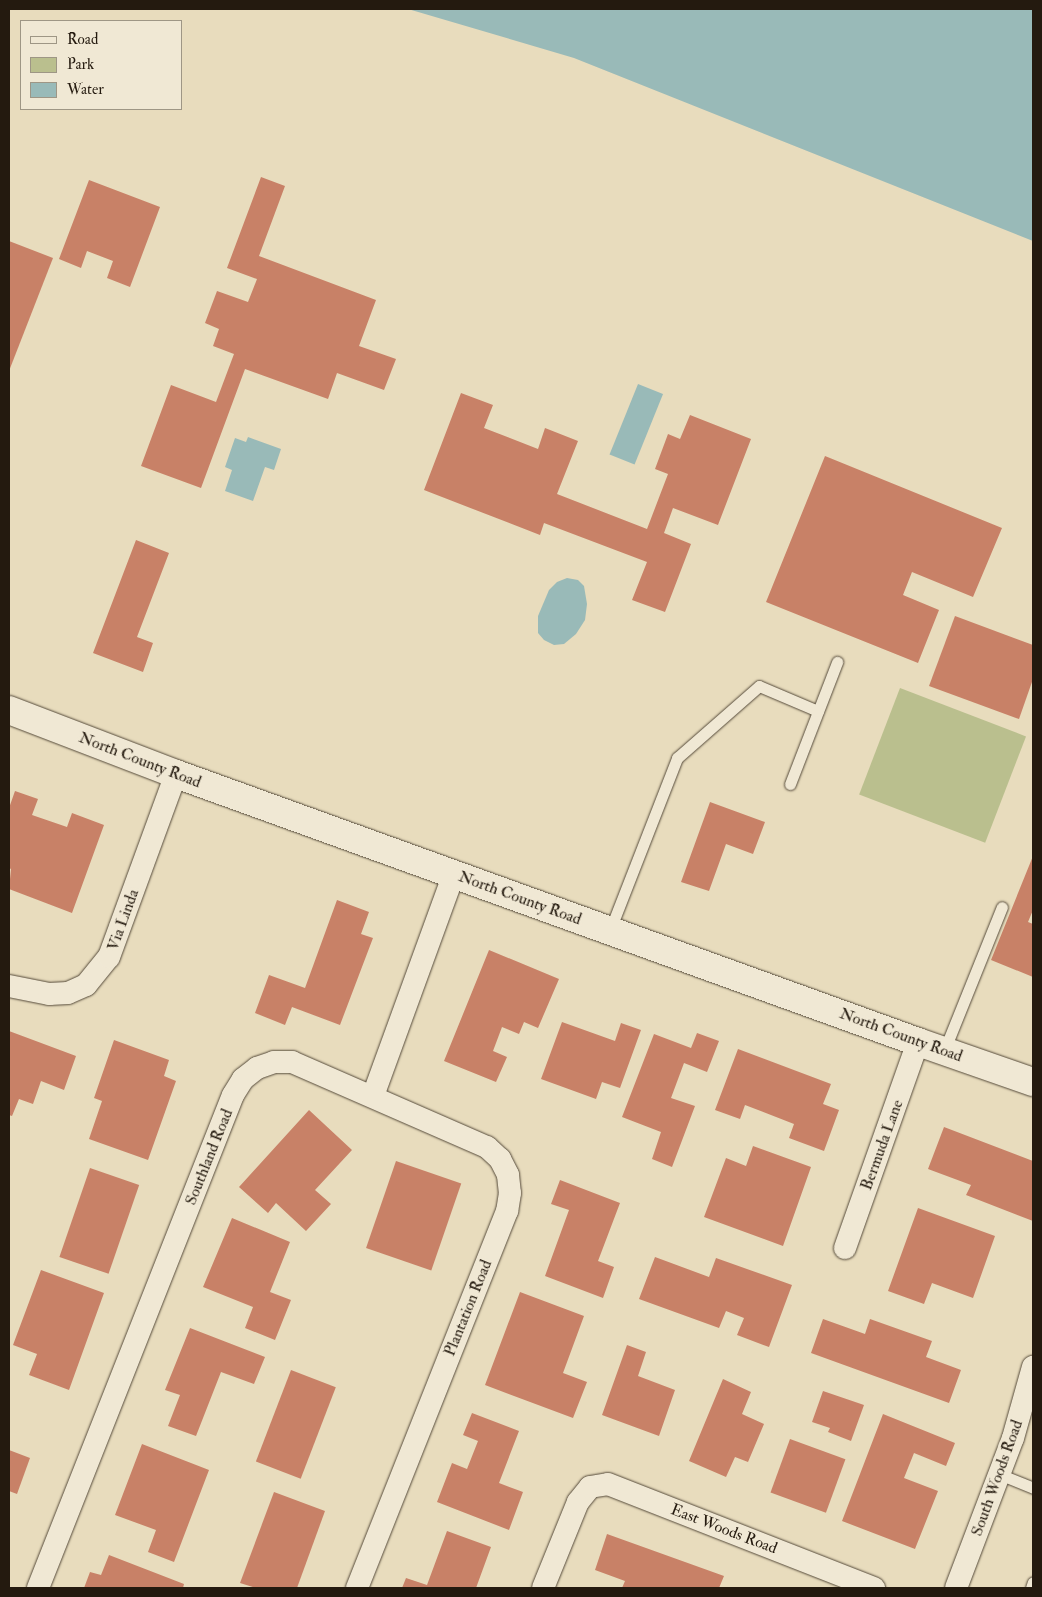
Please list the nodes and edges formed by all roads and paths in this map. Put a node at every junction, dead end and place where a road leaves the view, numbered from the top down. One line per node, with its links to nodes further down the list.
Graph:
1 (837, 662): 3 (lane)
2 (9, 710): 4 (street, North County Road)
3 (818, 711): 5 (lane); 8 (lane)
4 (176, 774): 6 (street, North County Road); 9 (street, Via Linda)
5 (790, 784)
6 (454, 874): 8 (street, North County Road); 13 (street)
7 (1002, 907): 11 (lane)
8 (610, 930): 10 (street, North County Road)
9 (9, 986)
10 (918, 1042): 11 (street, North County Road); 14 (street, Bermuda Lane)
11 (944, 1051): 12 (street, North County Road)
12 (1033, 1082)
13 (373, 1096): 19 (street, Southland Road); 20 (street, Plantation Road)
14 (845, 1248)
15 (1033, 1367): 16 (street, South Woods Road)
16 (999, 1474): 17 (lane); 23 (street, South Woods Road)
17 (1033, 1488)
18 (1033, 1582): 24 (lane)
19 (38, 1588)
20 (357, 1588)
21 (543, 1588): 22 (street, East Woods Road)
22 (874, 1588)
23 (956, 1588)
24 (1031, 1588)

